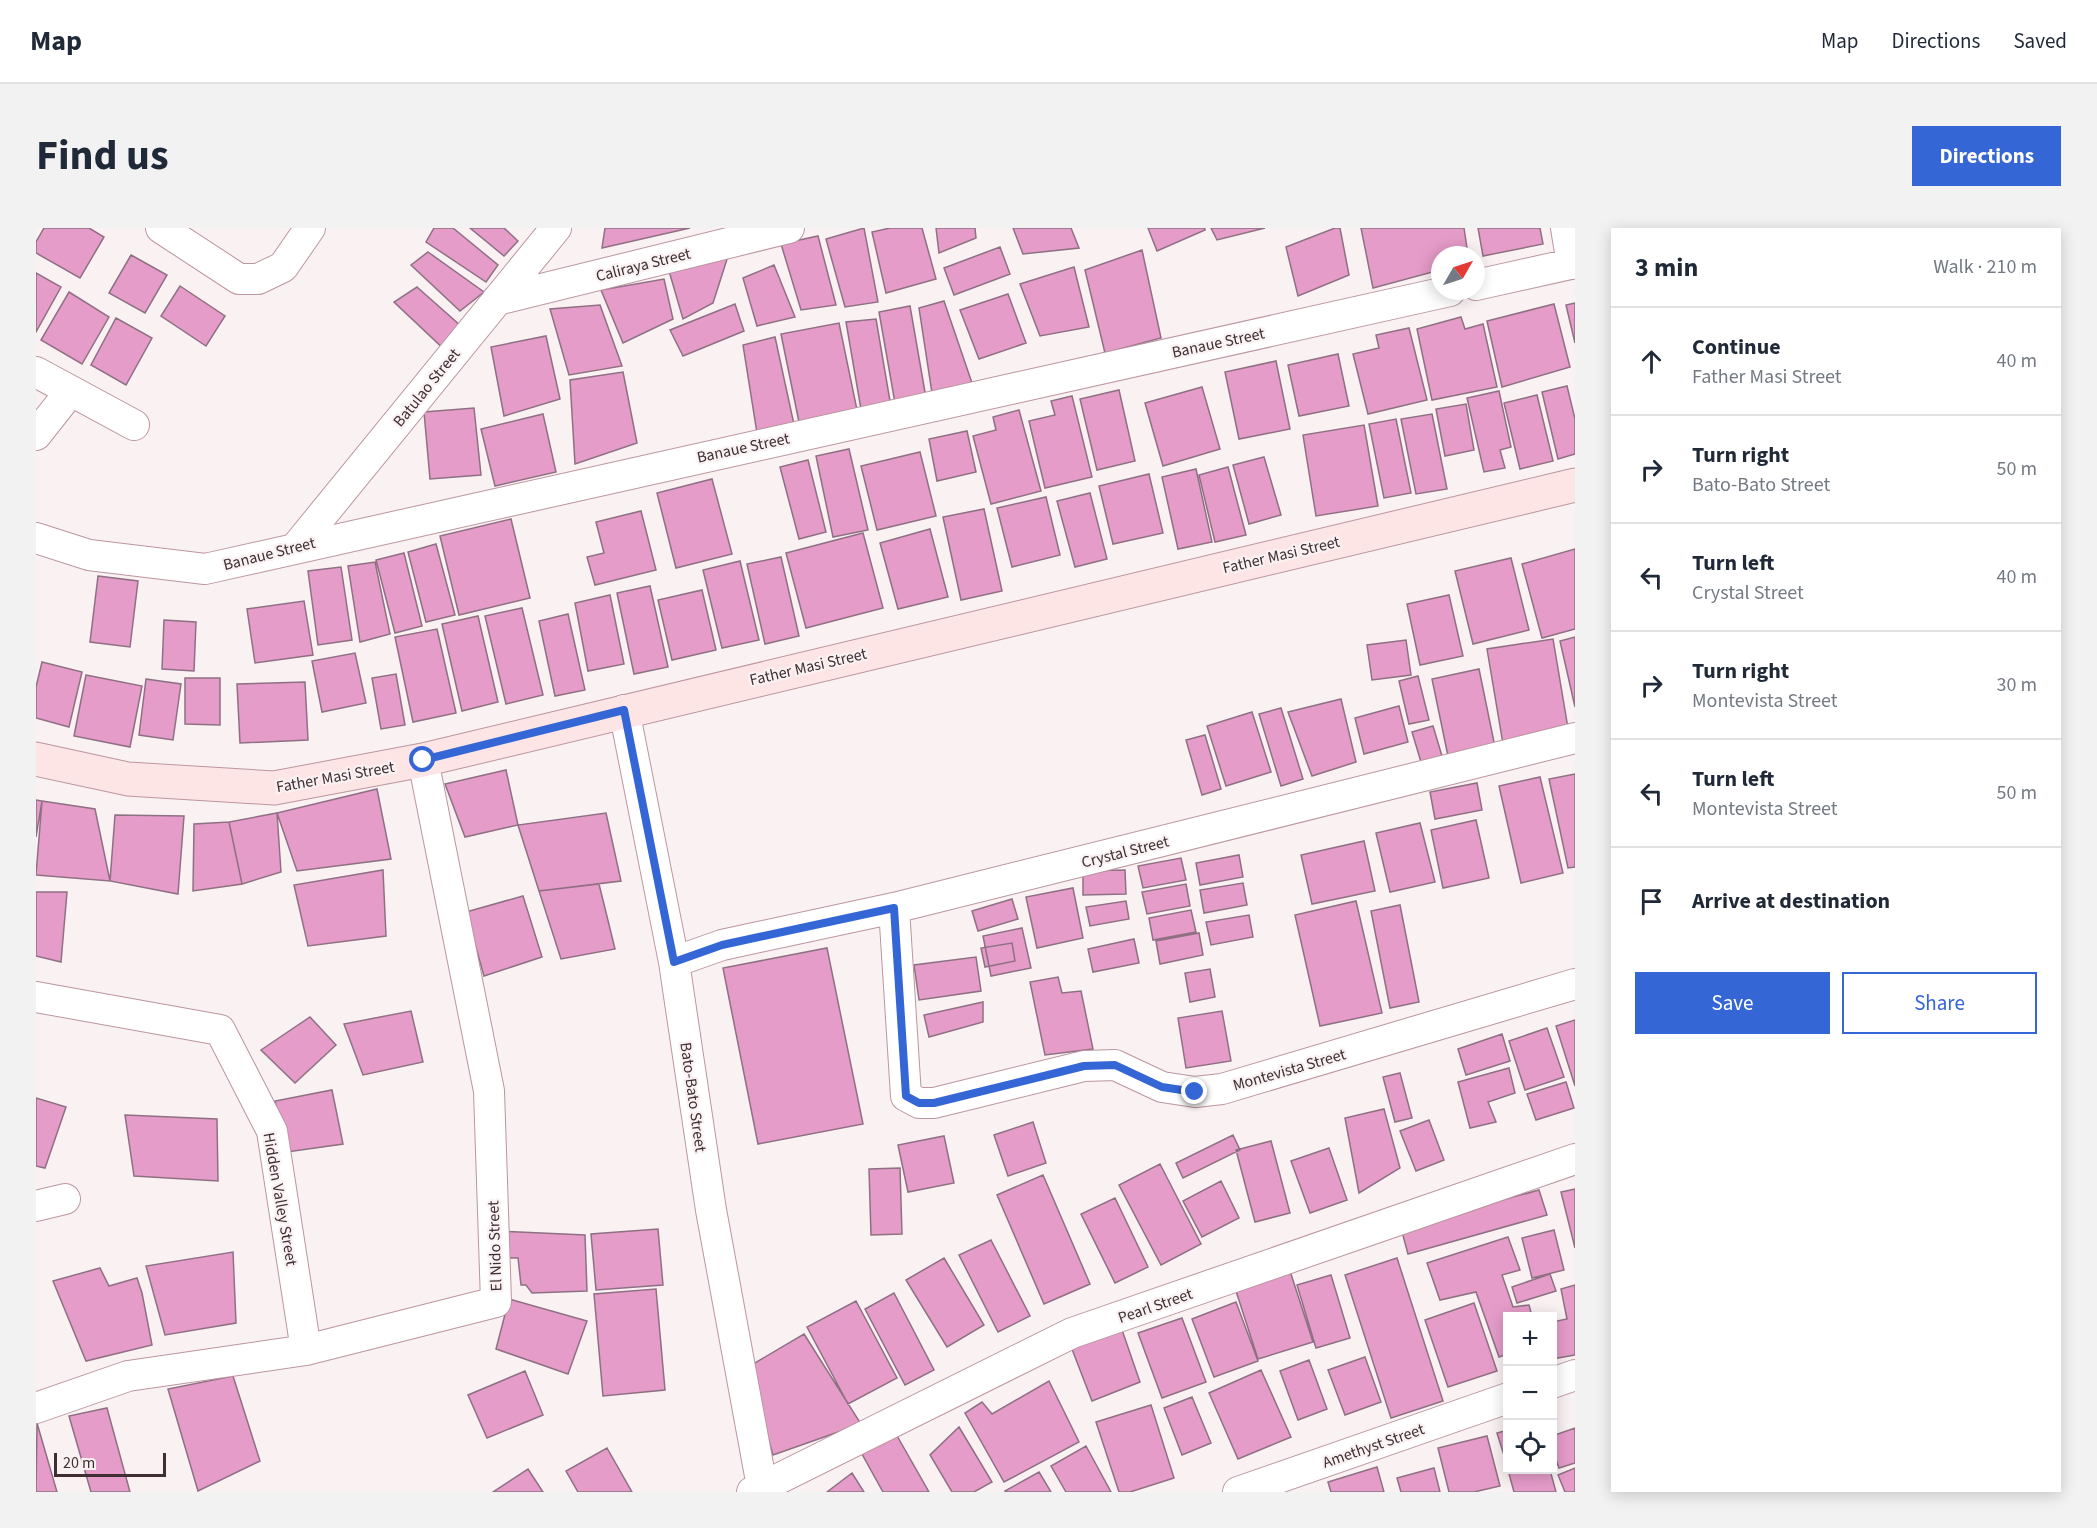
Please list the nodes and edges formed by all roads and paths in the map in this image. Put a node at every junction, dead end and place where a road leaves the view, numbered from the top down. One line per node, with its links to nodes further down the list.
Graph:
1 (161, 228): 2 (street)
2 (310, 228)
3 (556, 228): 9 (street, Batulao Street)
4 (789, 228): 9 (street, Caliraya Street)
5 (1566, 228): 6 (street)
6 (1574, 264): 7 (street)
7 (1485, 283)
8 (1431, 295): 16 (street, Banaue Street)
9 (497, 300): 16 (street, Batulao Street)
10 (36, 372): 11 (street)
11 (70, 392): 12 (street); 13 (street)
12 (134, 425)
13 (36, 435)
14 (1575, 485): 17 (street, Father Masi Street)
15 (36, 538): 16 (street, Banaue Street)
16 (297, 546)
17 (624, 710): 20 (street, Father Masi Street); 22 (street, Bato-Bato Street)
18 (1575, 738): 21 (street, Crystal Street)
19 (36, 759): 20 (street, Father Masi Street)
20 (423, 760): 28 (street, El Nido Street)
21 (894, 908): 22 (street, Crystal Street); 23 (street, Montevista Street)
22 (674, 962): 33 (street, Bato-Bato Street)
23 (1575, 984)
24 (36, 997): 28 (street, Hidden Valley Street)
25 (1575, 1159): 33 (street, Pearl Street)
26 (65, 1199): 27 (street)
27 (36, 1206)
28 (306, 1350): 32 (street, El Nido Street)
29 (1575, 1375): 30 (street)
30 (1557, 1381)
31 (1503, 1400): 34 (street, Amethyst Street)
32 (36, 1408)
33 (759, 1490)
34 (1238, 1492)

